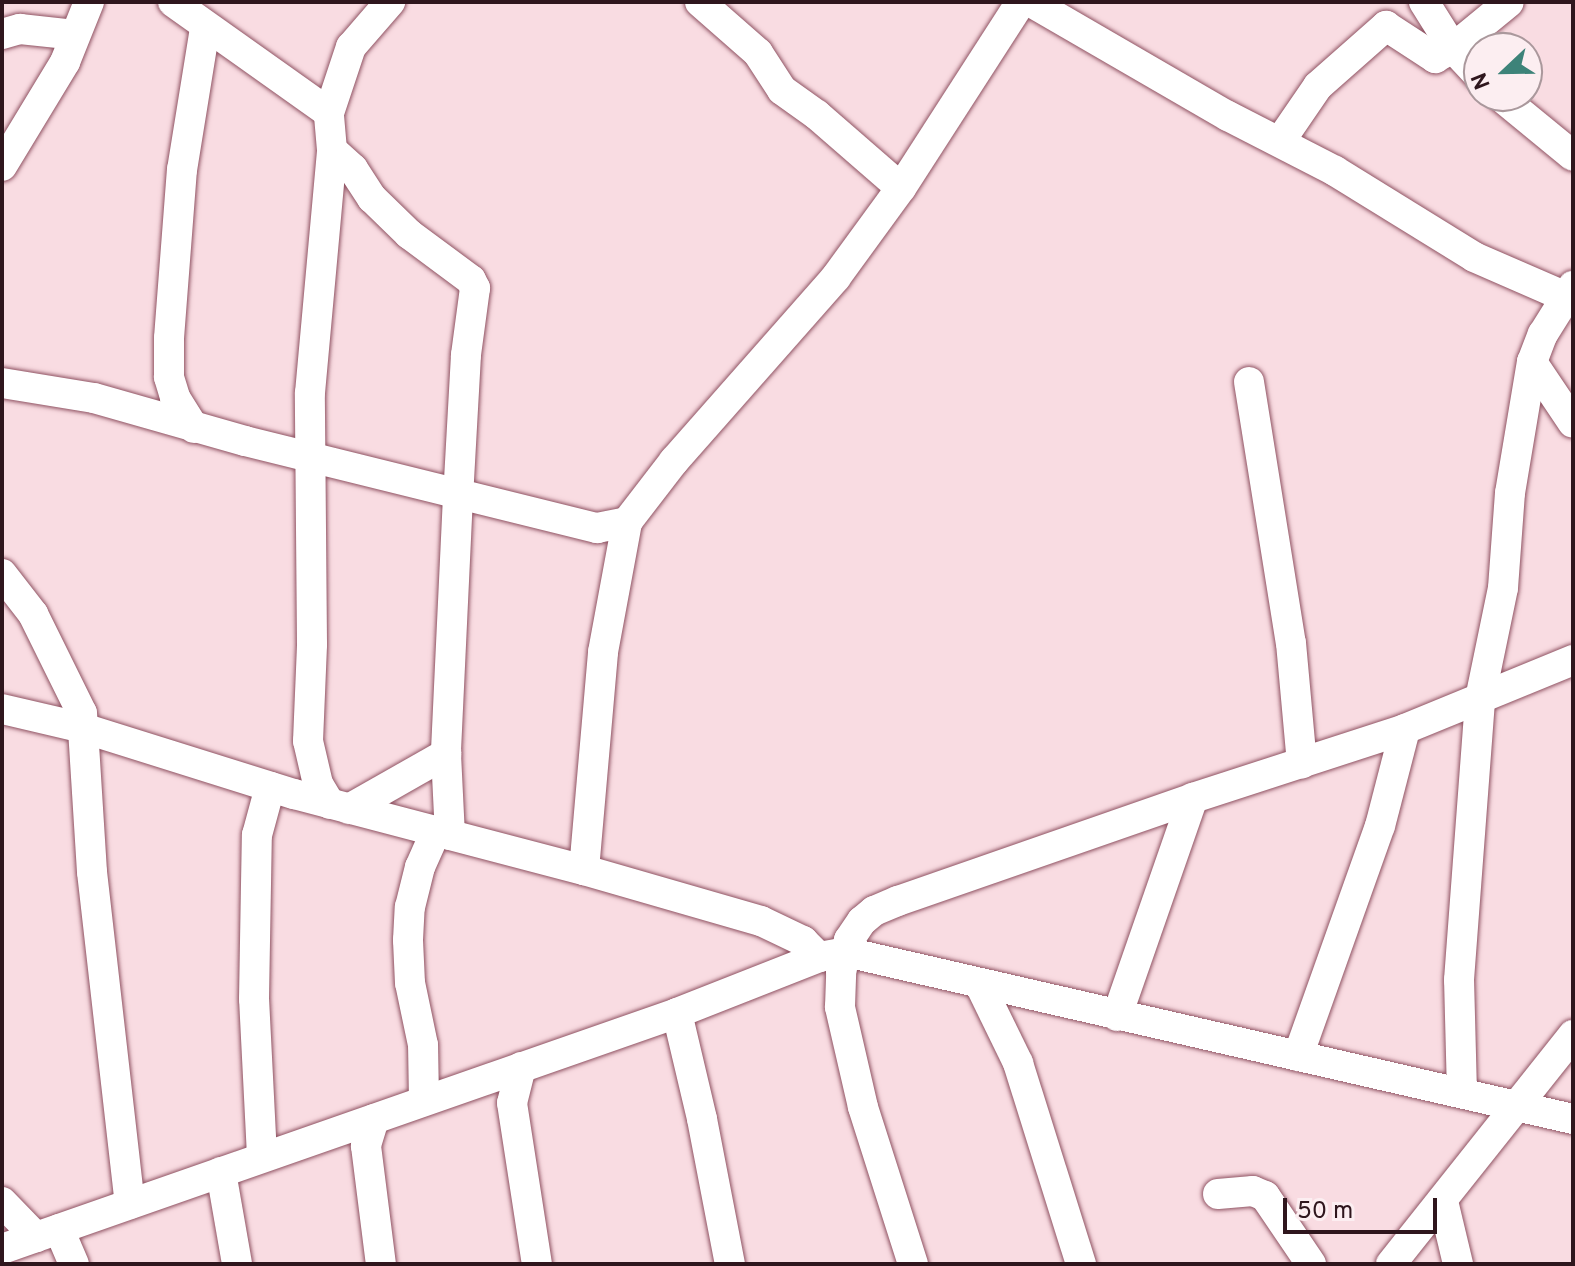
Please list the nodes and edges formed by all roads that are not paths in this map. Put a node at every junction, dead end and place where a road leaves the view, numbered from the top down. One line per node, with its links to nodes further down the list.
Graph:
1 (89, 2): 10 (street)
2 (173, 2): 8 (street)
3 (390, 2): 14 (street)
4 (700, 2): 19 (street)
5 (1424, 2): 11 (street)
6 (1509, 2): 11 (street)
7 (1015, 5): 16 (street); 19 (street)
8 (205, 28): 14 (street); 27 (street)
9 (2, 34): 10 (street)
10 (75, 35): 18 (street)
11 (1453, 48): 12 (street); 16 (street)
12 (1463, 59)
13 (1525, 112): 15 (street)
14 (329, 113): 17 (street)
15 (1566, 138)
16 (1281, 140): 20 (street)
17 (332, 150): 28 (street); 29 (street)
18 (2, 166)
19 (901, 188): 30 (street)
20 (1569, 292): 21 (street)
21 (1532, 362): 26 (street); 35 (street)
22 (1249, 382): 41 (street)
23 (2, 383): 24 (street)
24 (42, 389): 25 (street); 27 (street)
25 (2, 398)
26 (1573, 423)
27 (194, 428): 28 (street)
28 (310, 457): 29 (street); 39 (street)
29 (458, 496): 31 (street); 40 (street)
30 (627, 522): 31 (street); 32 (street)
31 (597, 528): 32 (street)
32 (618, 554): 48 (street)
33 (2, 574): 37 (street)
34 (1573, 660): 35 (street)
35 (1480, 699): 38 (street); 57 (street)
36 (2, 709): 37 (street)
37 (83, 728): 42 (street); 68 (street)
38 (1405, 729): 41 (street); 54 (street)
39 (308, 741): 43 (street); 45 (street)
40 (446, 754): 45 (street); 46 (street)
41 (1302, 763): 44 (street)
42 (224, 773): 43 (street); 47 (street)
43 (282, 790): 45 (street); 47 (street)
44 (1193, 798): 49 (street); 52 (street)
45 (339, 806): 46 (street)
46 (443, 833): 48 (street); 58 (street)
47 (257, 835): 63 (street)
48 (584, 870): 49 (street)
49 (833, 954): 50 (street); 51 (street); 79 (street)
50 (980, 985): 52 (street); 80 (street)
51 (677, 1013): 55 (street); 78 (street)
52 (1117, 1016): 54 (street)
53 (1573, 1035): 60 (street)
54 (1298, 1056): 57 (street)
55 (521, 1067): 56 (street); 59 (street)
56 (490, 1078): 58 (street); 59 (street)
57 (1462, 1093): 60 (street)
58 (424, 1100): 62 (street)
59 (512, 1103): 77 (street)
60 (1519, 1106): 61 (street); 66 (street)
61 (1573, 1119)
62 (365, 1130): 63 (street); 76 (street)
63 (262, 1156): 64 (street)
64 (221, 1172): 68 (street); 75 (street)
65 (1218, 1194): 81 (street)
66 (1443, 1201): 72 (street); 73 (street)
67 (2, 1202): 69 (street)
68 (130, 1204): 69 (street)
69 (47, 1233): 71 (street); 74 (street)
70 (2, 1242): 71 (street)
71 (2, 1249)
72 (1401, 1252): 73 (street)
73 (1456, 1257)
74 (74, 1264)
75 (237, 1264)
76 (381, 1264)
77 (537, 1264)
78 (730, 1264)
79 (913, 1264)
80 (1081, 1264)
81 (1311, 1264)

